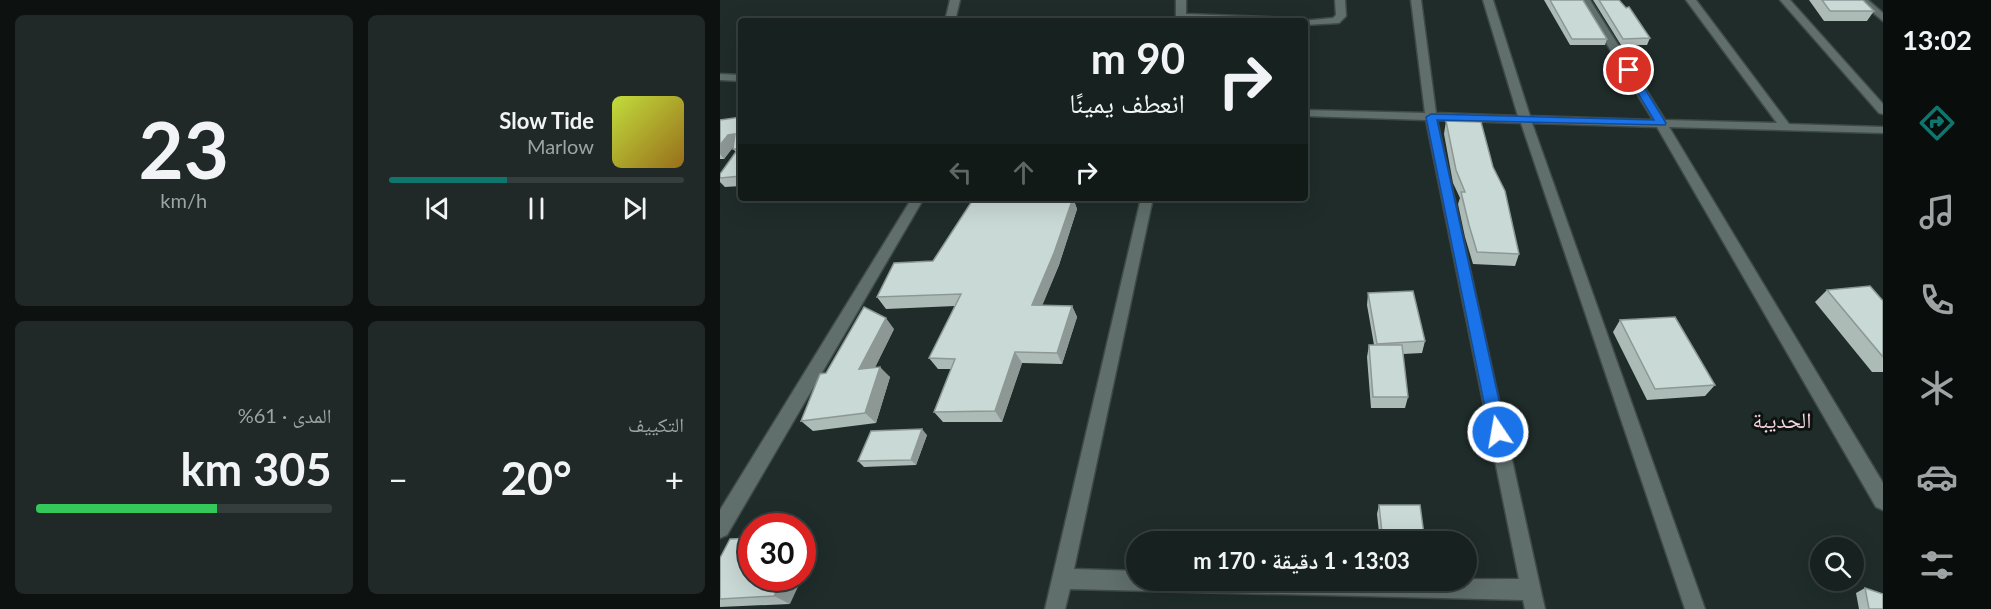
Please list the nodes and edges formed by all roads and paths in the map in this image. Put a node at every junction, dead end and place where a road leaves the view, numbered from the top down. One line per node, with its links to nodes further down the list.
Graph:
1 (955, 0): 10 (street)
2 (1181, 0): 11 (street)
3 (1340, 0): 13 (street)
4 (1416, 0): 18 (street)
5 (1488, 0): 19 (street)
6 (1585, 0): 20 (street)
7 (1691, 0): 21 (street)
8 (1785, 0): 16 (street)
9 (1863, 0): 12 (street)
10 (951, 18)
11 (1181, 18)
12 (1883, 18)
13 (1308, 21)
14 (720, 77): 15 (street)
15 (738, 78)
16 (1883, 111)
17 (1308, 113): 18 (street)
18 (1431, 117): 19 (street); 28 (street)
19 (1525, 119): 20 (street); 30 (street)
20 (1661, 123): 21 (street); 25 (street)
21 (1786, 128): 22 (street)
22 (1883, 130)
23 (916, 201): 26 (street)
24 (1146, 201): 27 (street)
25 (1883, 501)
26 (720, 528)
27 (1062, 579): 28 (street); 29 (street)
28 (1534, 599)
29 (1055, 609)
30 (1695, 609)

